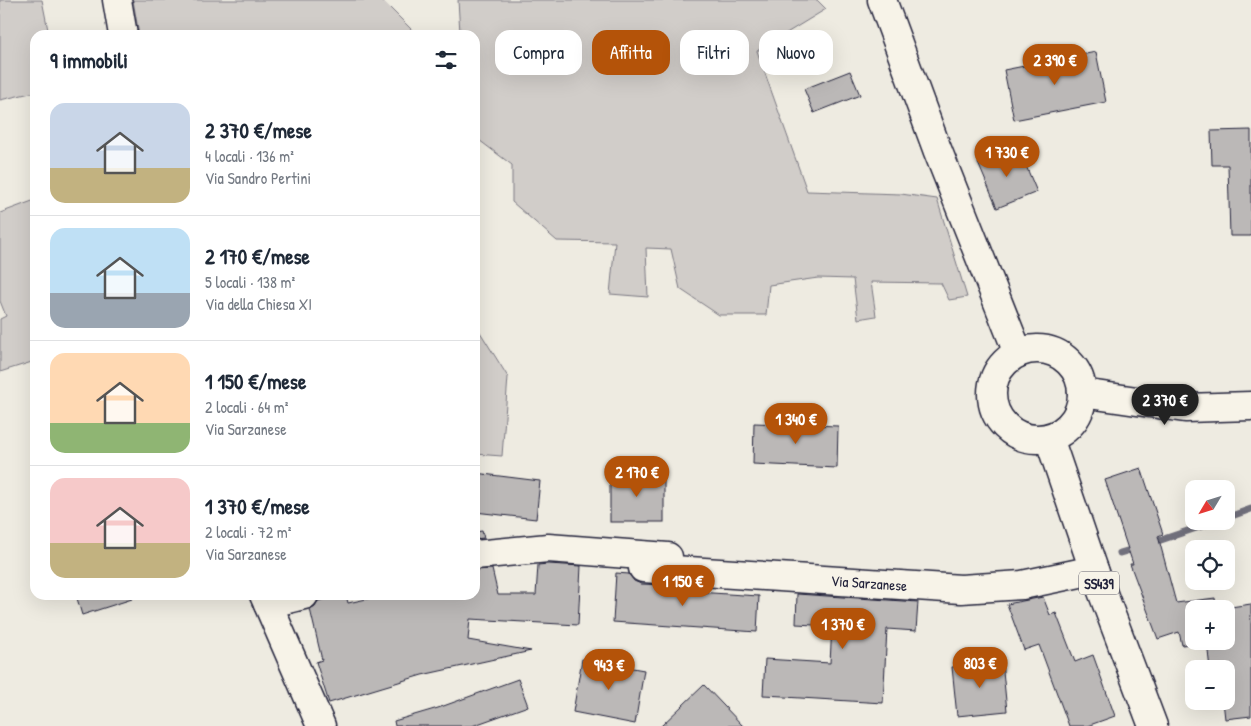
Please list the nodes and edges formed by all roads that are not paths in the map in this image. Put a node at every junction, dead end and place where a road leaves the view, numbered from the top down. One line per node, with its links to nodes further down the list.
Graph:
1 (116, 0): 3 (street)
2 (882, 0): 4 (street)
3 (122, 30)
4 (1018, 353): 5 (street); 7 (street)
5 (1082, 393): 6 (street); 7 (street)
6 (1251, 406)
7 (1050, 438): 11 (street, SS439)
8 (480, 555): 9 (street)
9 (674, 557)
10 (643, 568): 11 (street, Via Sarzanese)
11 (1094, 570): 14 (street, SS439)
12 (266, 600): 13 (street)
13 (322, 726)
14 (1153, 726)

